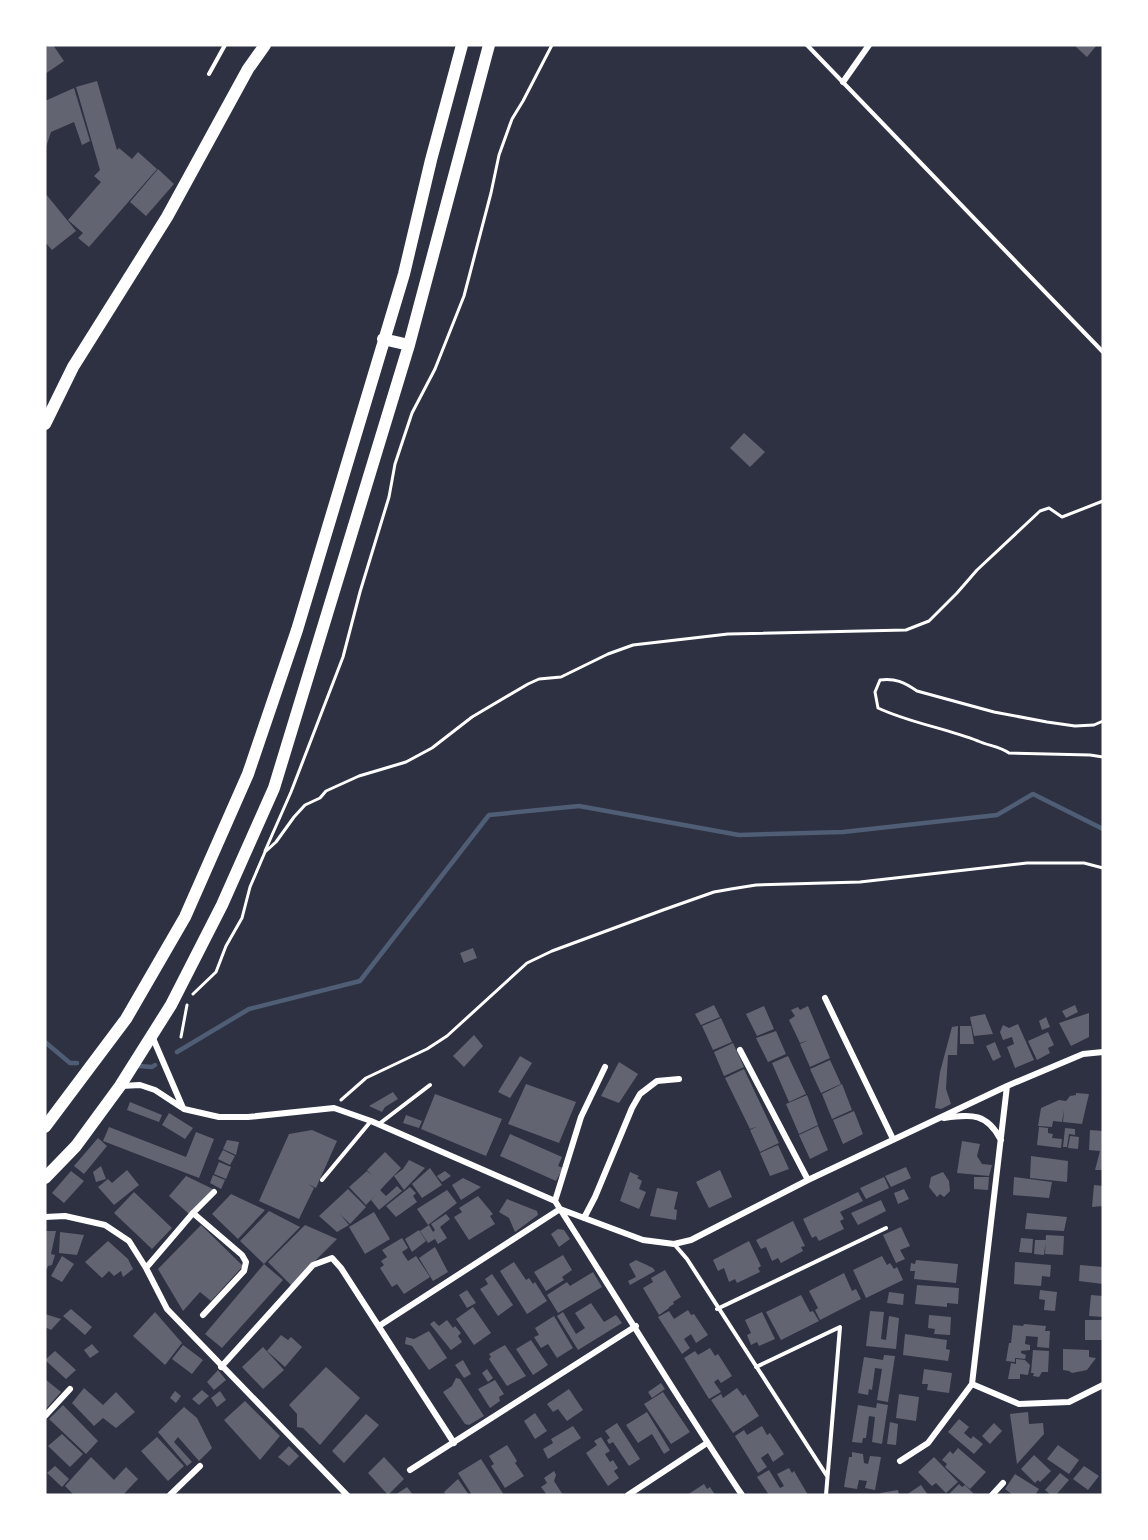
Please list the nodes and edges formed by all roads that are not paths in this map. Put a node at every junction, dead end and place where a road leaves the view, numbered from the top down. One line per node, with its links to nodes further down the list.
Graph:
1 (225, 45): 7 (lane)
2 (265, 45): 12 (main road)
3 (462, 45): 9 (main road)
4 (489, 45): 10 (main road)
5 (807, 45): 8 (lane)
6 (869, 45): 8 (street)
7 (209, 74)
8 (843, 82): 11 (lane)
9 (384, 339): 10 (main road); 26 (main road)
10 (409, 345): 14 (main road)
11 (1103, 352)
12 (45, 424)
13 (825, 998): 27 (street)
14 (152, 1036): 20 (main road); 22 (street)
15 (740, 1050): 31 (street)
16 (1103, 1052): 21 (street)
17 (605, 1067): 33 (street)
18 (680, 1079): 37 (street)
19 (430, 1085): 25 (lane)
20 (120, 1086): 22 (street); 29 (main road)
21 (1006, 1086): 23 (street); 28 (street)
22 (184, 1109): 24 (street)
23 (938, 1119): 27 (street); 28 (street)
24 (371, 1120): 25 (street); 30 (lane)
25 (378, 1124): 33 (street)
26 (45, 1127)
27 (893, 1139): 31 (street)
28 (1001, 1141): 47 (street)
29 (45, 1178)
30 (322, 1180)
31 (808, 1180): 39 (street)
32 (214, 1192): 35 (street)
33 (555, 1201): 34 (street)
34 (560, 1209): 37 (street); 43 (street); 44 (street)
35 (193, 1214): 40 (street); 42 (street)
36 (45, 1218): 40 (street)
37 (584, 1218): 39 (street)
38 (886, 1228): 41 (lane)
39 (674, 1244): 41 (lane)
40 (146, 1268): 45 (street)
41 (717, 1309): 46 (lane)
42 (203, 1315)
43 (379, 1326): 45 (street); 51 (street)
44 (636, 1326): 51 (street); 52 (street)
45 (221, 1367): 59 (street)
46 (756, 1367): 56 (lane); 56 (lane)
47 (972, 1384): 48 (street); 53 (street)
48 (1103, 1385)
49 (70, 1389): 50 (street)
50 (45, 1416)
51 (454, 1443): 55 (street)
52 (707, 1443): 60 (street); 61 (street)
53 (900, 1461)
54 (200, 1466): 58 (street)
55 (410, 1470)
56 (827, 1476): 62 (lane)
57 (1003, 1483): 63 (street)
58 (170, 1495)
59 (348, 1495)
60 (628, 1495)
61 (742, 1495)
62 (826, 1495)
63 (992, 1495)

